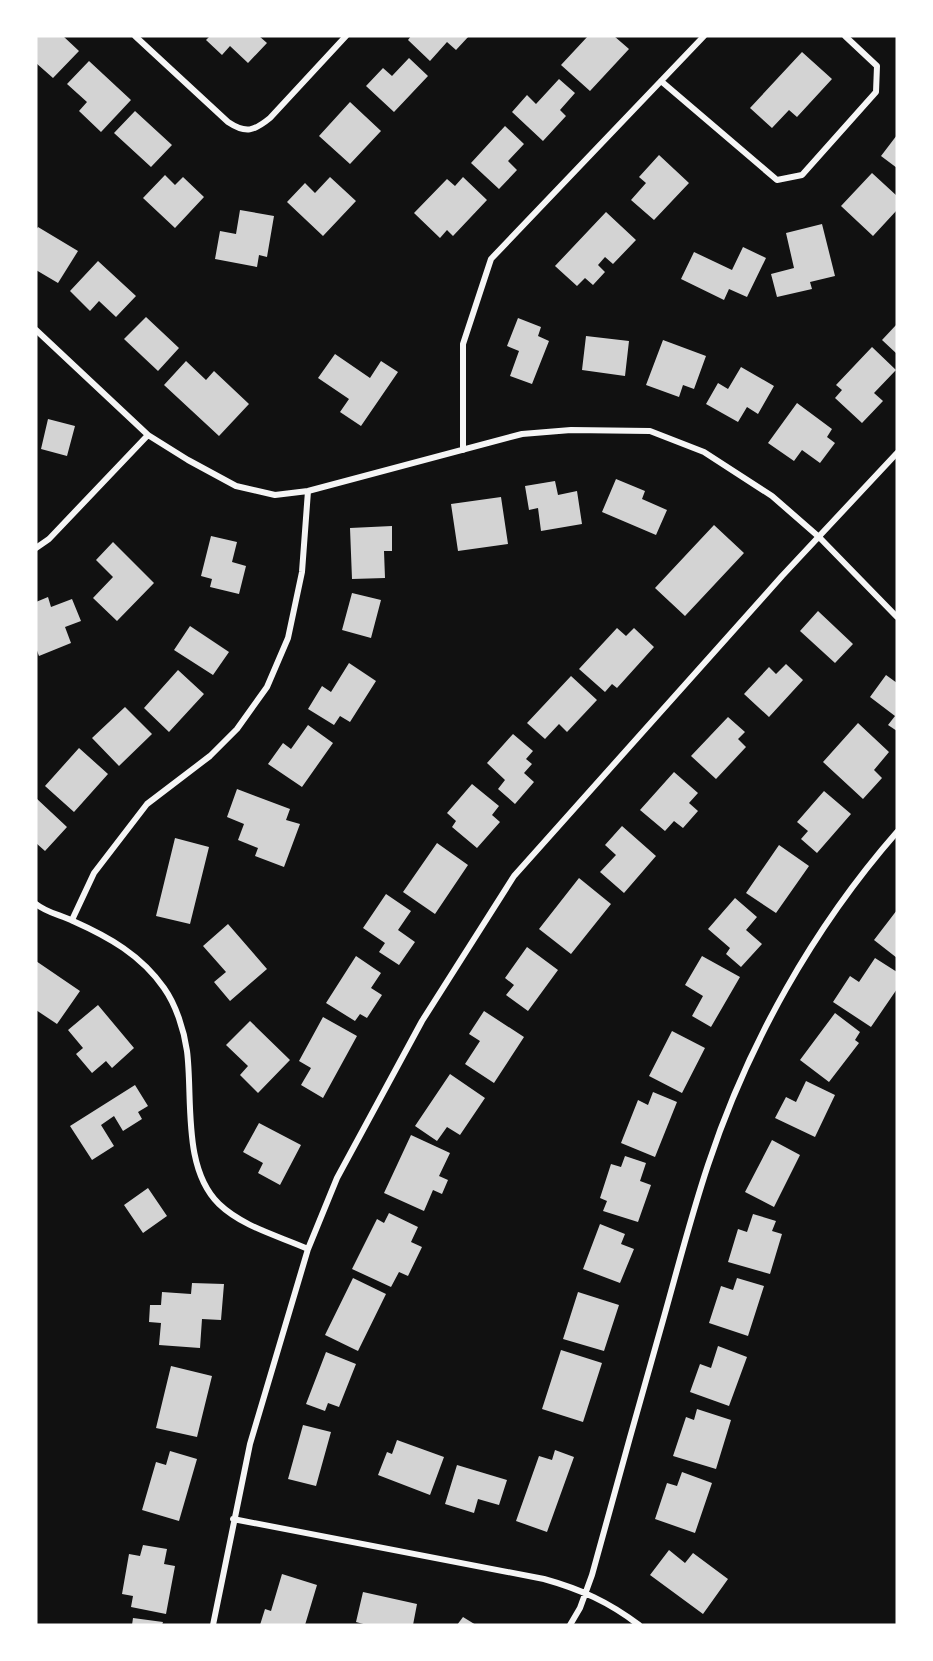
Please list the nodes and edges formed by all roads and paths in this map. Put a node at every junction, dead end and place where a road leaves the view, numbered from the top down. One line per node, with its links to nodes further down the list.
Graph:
1 (135, 36): 2 (street)
2 (345, 36)
3 (704, 36): 5 (street)
4 (845, 36): 5 (street)
5 (661, 81): 8 (street)
6 (36, 330): 7 (street)
7 (148, 435): 10 (street); 12 (street)
8 (464, 450): 10 (street); 11 (street)
9 (897, 453): 11 (street)
10 (308, 491): 16 (street)
11 (819, 537): 13 (street); 17 (street)
12 (36, 548)
13 (897, 617)
14 (897, 832): 19 (street)
15 (36, 904): 16 (street)
16 (72, 920): 17 (street)
17 (308, 1249): 18 (street)
18 (233, 1519): 19 (street); 20 (street)
19 (586, 1592): 21 (street); 22 (street)
20 (213, 1625)
21 (570, 1625)
22 (639, 1625)

